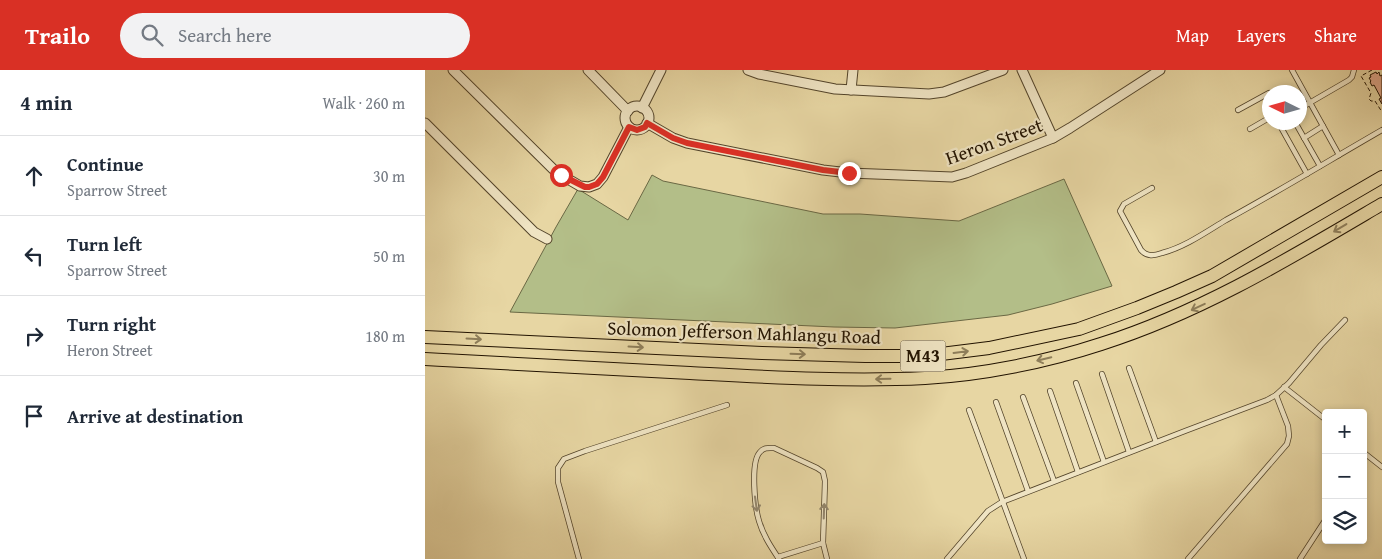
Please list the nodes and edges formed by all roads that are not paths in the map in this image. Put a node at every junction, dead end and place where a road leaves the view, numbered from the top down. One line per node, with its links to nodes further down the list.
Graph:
1 (453, 70): 22 (street)
2 (588, 70): 17 (street)
3 (661, 70): 15 (street)
4 (748, 70): 11 (street)
5 (853, 70): 11 (street)
6 (1003, 70): 11 (street)
7 (1022, 70): 27 (street)
8 (1160, 70): 27 (street, Heron Street)
9 (1291, 70): 13 (lane)
10 (1354, 70): 13 (lane)
11 (851, 90)
12 (1262, 97): 16 (lane)
13 (1310, 103): 14 (lane); 21 (lane)
14 (1307, 105)
15 (642, 108): 17 (street); 20 (street)
16 (1238, 110)
17 (628, 111): 22 (street)
18 (1262, 122): 23 (lane)
19 (425, 123): 35 (street)
20 (647, 123): 22 (street); 27 (street, Heron Street)
21 (1323, 126): 28 (lane); 29 (lane)
22 (629, 127)
23 (1250, 128)
24 (1282, 130): 31 (lane)
25 (1300, 130): 28 (lane)
26 (1382, 130): 29 (lane)
27 (1053, 138)
28 (1304, 138): 30 (lane)
29 (1339, 155): 30 (lane)
30 (1320, 166): 31 (lane)
31 (1307, 174): 33 (lane)
32 (1382, 177): 37 (main road, Solomon Jefferson Mahlangu Road / M43, one-way to 32)
33 (1152, 188)
34 (1382, 204): 38 (main road, M43, one-way to 38)
35 (547, 239)
36 (1345, 320): 42 (lane)
37 (425, 337)
38 (425, 359)
39 (1129, 368): 50 (lane)
40 (1102, 374): 51 (lane)
41 (1076, 383): 53 (lane)
42 (1284, 388): 44 (lane); 49 (lane)
43 (1050, 391): 55 (lane)
44 (1276, 395): 50 (lane); 66 (lane)
45 (1023, 397): 56 (lane)
46 (996, 402): 57 (lane)
47 (727, 405): 62 (lane)
48 (969, 410): 58 (lane)
49 (1322, 417)
50 (1156, 442): 51 (lane)
51 (1129, 452): 53 (lane)
52 (1365, 454): 54 (lane)
53 (1104, 462): 55 (lane)
54 (1382, 468)
55 (1078, 472): 56 (lane)
56 (1054, 481): 57 (lane)
57 (1028, 491): 58 (lane)
58 (1002, 502): 64 (lane); 65 (lane)
59 (1322, 525): 67 (lane)
60 (823, 543): 61 (lane); 61 (lane, one-way to 61); 63 (lane)
61 (779, 558)
62 (579, 559)
63 (827, 559)
64 (947, 559)
65 (1025, 559)
66 (1188, 559)
67 (1300, 559)

